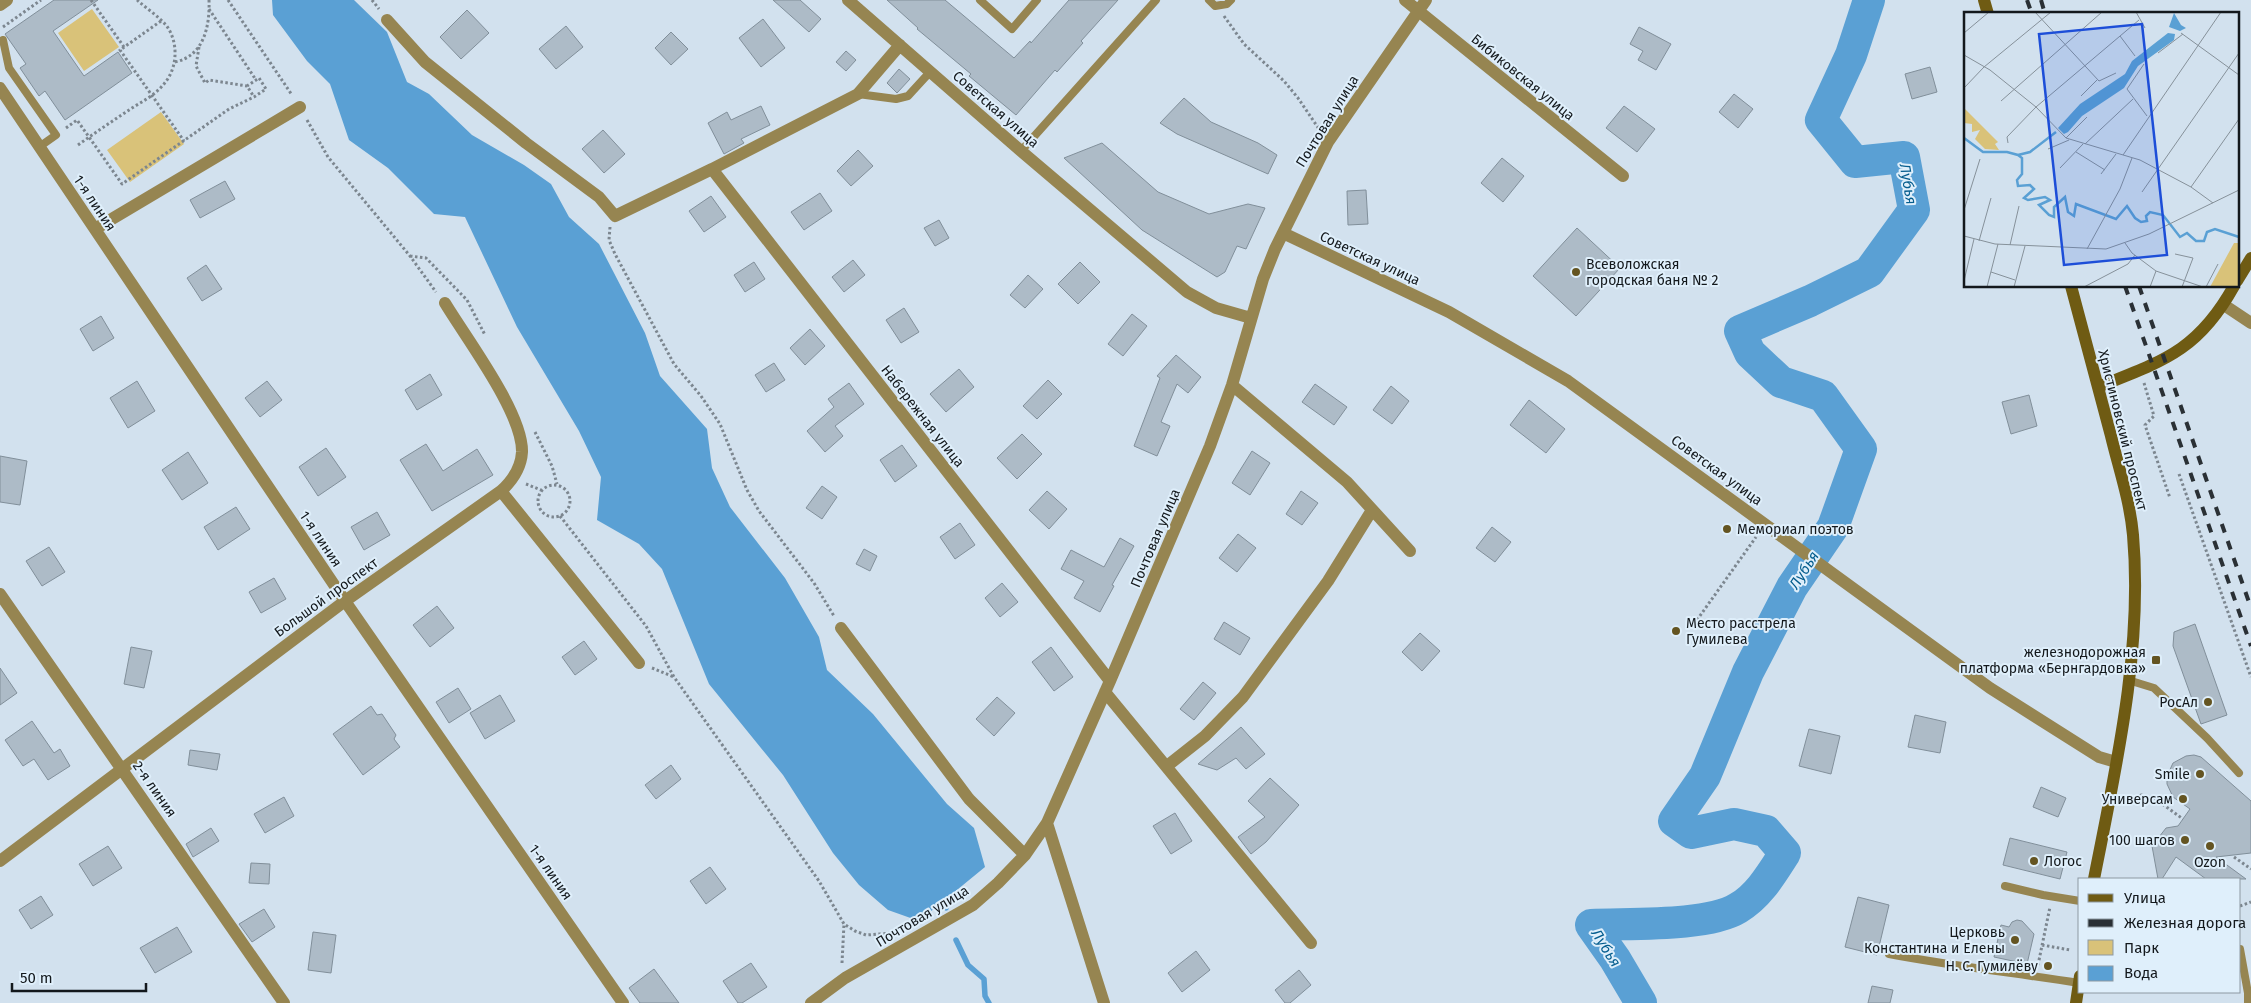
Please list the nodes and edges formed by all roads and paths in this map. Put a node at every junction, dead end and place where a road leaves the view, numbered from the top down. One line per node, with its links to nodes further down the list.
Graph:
1 (7, 0): 15 (street)
2 (41, 0): 20 (path)
3 (91, 0): 23 (path)
4 (137, 0): 19 (path)
5 (209, 0): 16 (path)
6 (228, 0): 33 (path)
7 (848, 0): 22 (street, Советская улица)
8 (980, 0): 9 (lane)
9 (1037, 0)
10 (1156, 0): 40 (lane)
11 (1231, 0): 14 (lane)
12 (1405, 0): 17 (street, Бибиковская улица)
13 (1426, 0): 17 (street, Почтовая улица)
14 (1212, 3): 37 (path)
15 (0, 5)
16 (209, 9): 24 (path); 27 (path)
17 (1418, 11): 37 (street, Почтовая улица); 42 (street, Бибиковская улица)
18 (387, 20): 43 (street)
19 (161, 21): 23 (path); 25 (path)
20 (0, 29)
21 (3, 40): 34 (lane)
22 (900, 45): 26 (street, Советская улица); 30 (street)
23 (124, 47): 31 (path)
24 (200, 47): 25 (path); 28 (path)
25 (175, 62): 31 (path)
26 (930, 72): 30 (lane); 40 (street, Советская улица)
27 (256, 80): 28 (path); 32 (path)
28 (247, 86): 32 (path)
29 (0, 88): 39 (street, 1-я линия)
30 (858, 94): 41 (street)
31 (152, 95): 35 (path); 36 (path)
32 (254, 97): 36 (path)
33 (300, 107): 44 (street); 50 (path)
34 (56, 135): 35 (path); 39 (lane)
35 (89, 137): 36 (path); 38 (path)
36 (184, 141)
37 (1328, 142): 45 (street, Почтовая улица)
38 (78, 145)
39 (39, 147): 44 (street, 1-я линия)
40 (1021, 151): 52 (street, Советская улица)
41 (712, 169): 43 (street); 72 (street, Набережная улица)
42 (1623, 176)
43 (616, 216): 67 (path)
44 (95, 229): 65 (street, 1-я линия)
45 (1283, 233): 52 (street, Почтовая улица); 73 (street, Советская улица)
46 (2251, 258): 47 (street)
47 (2238, 278)
48 (2072, 288): 56 (street, Христиновский проспект)
49 (2233, 288): 51 (street)
50 (445, 304): 58 (street, Большой проспект)
51 (2224, 305): 53 (street); 56 (street)
52 (1251, 318): 55 (street, Почтовая улица)
53 (2251, 324)
54 (2143, 379): 59 (path)
55 (1232, 386): 60 (street); 72 (street, Почтовая улица)
56 (2098, 387): 71 (street, Христиновский проспект)
57 (2179, 474): 69 (path)
58 (500, 491): 65 (street, Большой проспект); 68 (street)
59 (2170, 498)
60 (1372, 510): 63 (street); 74 (street)
61 (560, 516): 61 (path); 70 (path)
62 (1756, 537): 66 (path)
63 (1410, 551)
64 (0, 594): 75 (street, 2-я линия)
65 (344, 601): 75 (street, Большой проспект); 100 (street, 1-я линия)
66 (1696, 620)
67 (841, 628): 80 (street)
68 (639, 662): 70 (path)
69 (2251, 676)
70 (674, 678): 88 (path)
71 (2128, 680): 73 (street, Христиновский проспект); 76 (lane)
72 (1107, 687): 74 (street, Набережная улица); 79 (street, Почтовая улица)
73 (2116, 762): 84 (street, Христиновский проспект)
74 (1167, 766): 90 (street, Набережная улица)
75 (122, 768): 82 (street, Большой проспект); 99 (street, 2-я линия)
76 (2239, 774)
77 (2127, 803): 78 (path)
78 (2183, 819)
79 (1046, 823): 80 (street, Почтовая улица); 102 (street)
80 (1025, 855): 89 (street, Почтовая улица)
81 (2234, 856): 83 (path)
82 (0, 861)
83 (2251, 869)
84 (2094, 878)
85 (2005, 886): 86 (lane)
86 (2052, 897): 87 (lane); 91 (path)
87 (2078, 901)
88 (844, 924): 89 (path); 96 (path)
89 (925, 932): 96 (street, Почтовая улица)
90 (1311, 943)
91 (2042, 945): 92 (path); 95 (path)
92 (2070, 950)
93 (1889, 954): 97 (lane)
94 (2241, 956): 104 (lane)
95 (2038, 965)
96 (845, 978): 101 (street, Почтовая улица)
97 (2078, 980)
98 (2078, 988): 103 (street)
99 (284, 1003)
100 (623, 1003)
101 (811, 1003)
102 (1104, 1003)
103 (2076, 1003)
104 (2248, 1003)

